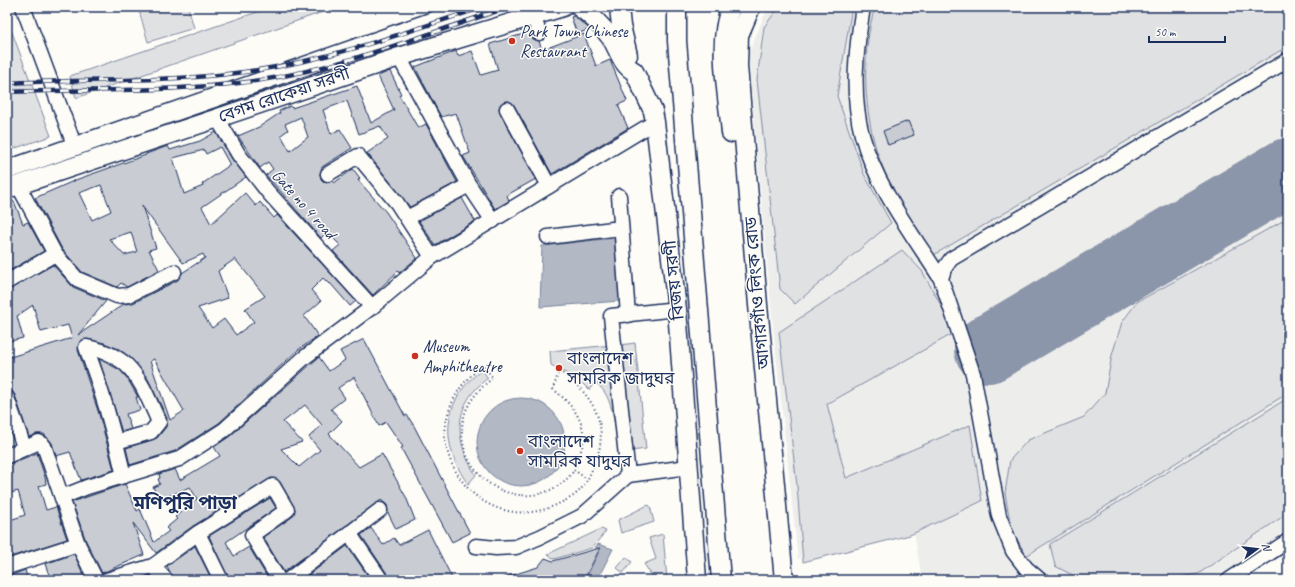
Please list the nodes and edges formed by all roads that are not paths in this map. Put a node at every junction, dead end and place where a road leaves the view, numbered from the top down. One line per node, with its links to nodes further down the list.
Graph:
1 (23, 7): 18 (street)
2 (474, 7): 18 (main road, বেগম রোকেয়া সরণী)
3 (563, 7): 12 (main road, বেগম রোকেয়া সরণী)
4 (580, 7): 14 (main road, বিজয় সরণী)
5 (619, 7): 14 (main road)
6 (666, 7): 11 (main road)
7 (677, 7): 11 (main road, বিজয় সরণী)
8 (732, 7): 61 (main road, আগারগাঁও লিংক রোড)
9 (751, 7): 62 (main road, আগারগাঁও লিংক রোড)
10 (863, 7): 32 (street)
11 (677, 42): 60 (main road, বিজয় সরণী)
12 (399, 57): 16 (main road, বেগম রোকেয়া সরণী); 21 (street)
13 (1288, 60): 32 (street)
14 (634, 71): 17 (main road, বিজয় সরণী)
15 (507, 109): 22 (street)
16 (218, 118): 23 (main road, বেগম রোকেয়া সরণী); 34 (street, Gate no 4 road)
17 (655, 122): 22 (street); 35 (main road, বিজয় সরণী)
18 (75, 147): 19 (main road, বেগম রোকেয়া সরণী)
19 (7, 170)
20 (328, 174): 25 (street)
21 (469, 185): 25 (street); 26 (street)
22 (549, 186): 26 (street)
23 (12, 187): 29 (street)
24 (619, 196): 27 (street)
25 (407, 218): 30 (street)
26 (493, 221): 30 (street)
27 (621, 228): 28 (street); 36 (street)
28 (548, 237)
29 (55, 254): 31 (street); 33 (street)
30 (432, 257): 34 (street)
31 (174, 272)
32 (941, 279): 63 (street)
33 (7, 282)
34 (372, 307): 43 (street)
35 (677, 309): 36 (street); 41 (main road, বিজয় সরণী)
36 (628, 315): 42 (street)
37 (7, 398): 39 (street)
38 (116, 442): 38 (street); 43 (street)
39 (24, 447): 40 (street); 44 (street)
40 (7, 456)
41 (688, 467): 42 (street); 59 (main road, বিজয় সরণী)
42 (628, 475): 50 (street)
43 (124, 476): 44 (street)
44 (62, 497): 49 (street)
45 (380, 510): 47 (street)
46 (198, 533): 52 (street); 53 (street); 57 (street)
47 (349, 533): 53 (street); 58 (street)
48 (1288, 541): 64 (street)
49 (78, 544): 51 (street); 54 (street)
50 (476, 546)
51 (7, 566)
52 (153, 566): 55 (street); 56 (street)
53 (289, 579)
54 (96, 580)
55 (107, 580)
56 (166, 580)
57 (221, 580)
58 (381, 580)
59 (697, 580)
60 (721, 580)
61 (774, 580)
62 (784, 580)
63 (1040, 580)
64 (1229, 580)

